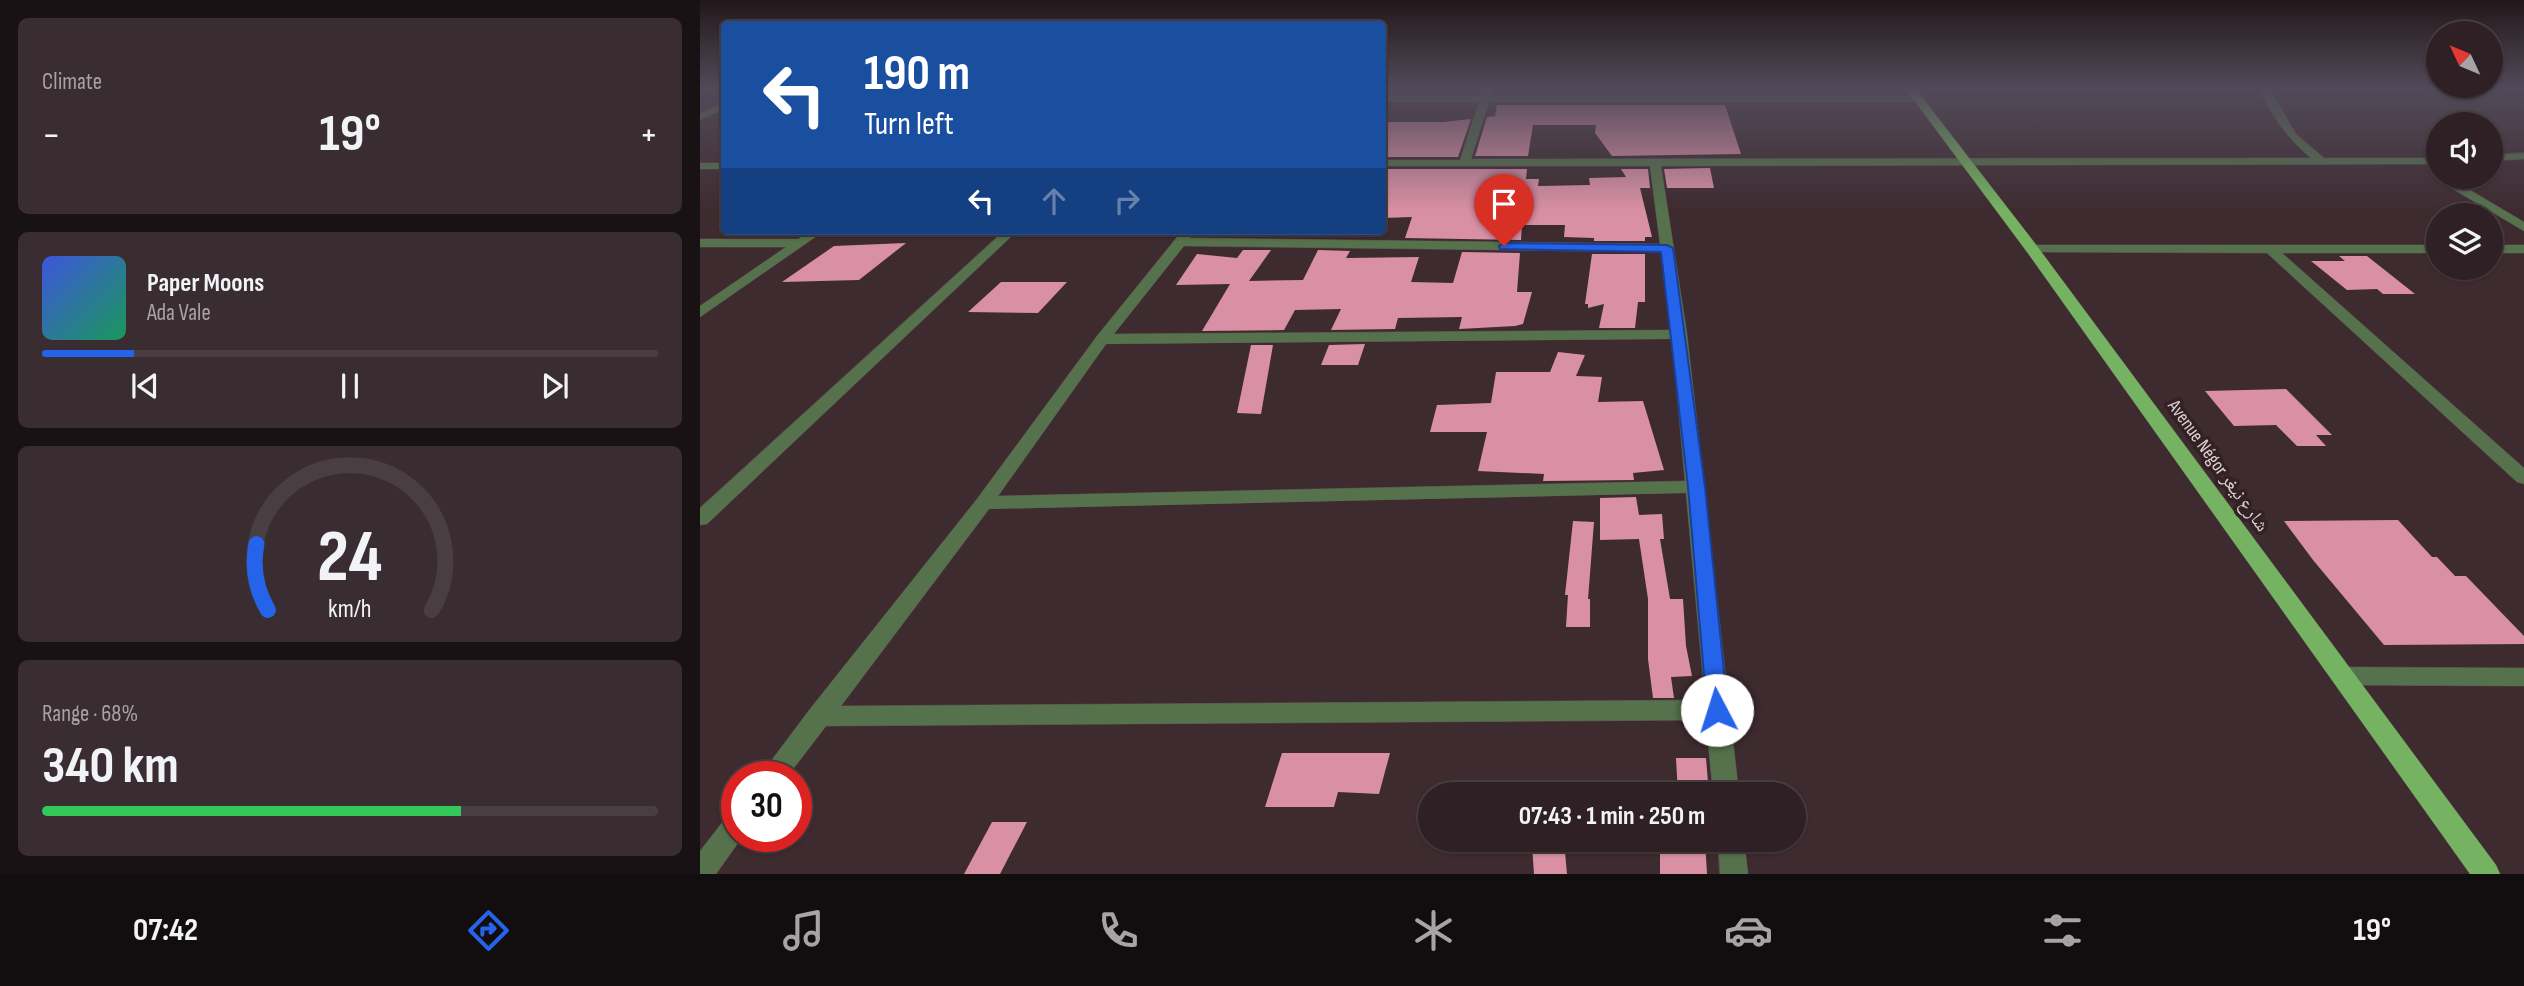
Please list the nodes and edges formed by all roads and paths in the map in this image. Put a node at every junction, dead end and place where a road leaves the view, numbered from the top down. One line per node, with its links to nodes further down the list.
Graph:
1 (1475, 129): 10 (street)
2 (1940, 129): 12 (main road, Avenue Négor شارع نيغر)
3 (2287, 129): 7 (street)
4 (2524, 156): 5 (street)
5 (2503, 157)
6 (2426, 161): 8 (street)
7 (2322, 162): 8 (street); 12 (street)
8 (2415, 162): 15 (street)
9 (1386, 163): 10 (street)
10 (1464, 163): 11 (street)
11 (1655, 163): 12 (street); 23 (street)
12 (1966, 163): 25 (main road, Avenue Négor شارع نيغر)
13 (700, 166): 14 (street)
14 (721, 166)
15 (2426, 168)
16 (2461, 189): 17 (street)
17 (2524, 227)
18 (812, 235): 22 (street)
19 (1007, 235): 35 (street)
20 (1184, 237): 23 (street); 31 (street)
21 (700, 243): 22 (street)
22 (801, 243): 29 (street)
23 (1667, 248): 30 (street)
24 (2524, 248): 26 (street)
25 (2032, 249): 28 (street); 36 (main road, Avenue Négor شارع نيغر)
26 (2503, 249)
27 (2426, 250): 28 (street)
28 (2272, 251): 32 (street)
29 (700, 313)
30 (1679, 334): 31 (street); 33 (street)
31 (1102, 339): 34 (street)
32 (2524, 478)
33 (1696, 487): 34 (street); 38 (street)
34 (984, 503): 39 (street)
35 (700, 519)
36 (2343, 676): 37 (street); 46 (main road, Avenue Négor شارع نيغر)
37 (2524, 677)
38 (1717, 710): 39 (street); 41 (street)
39 (818, 716): 40 (street)
40 (784, 761)
41 (1725, 782)
42 (721, 845): 44 (street)
43 (1732, 852): 45 (street)
44 (700, 873)
45 (1734, 874)
46 (2486, 874)

